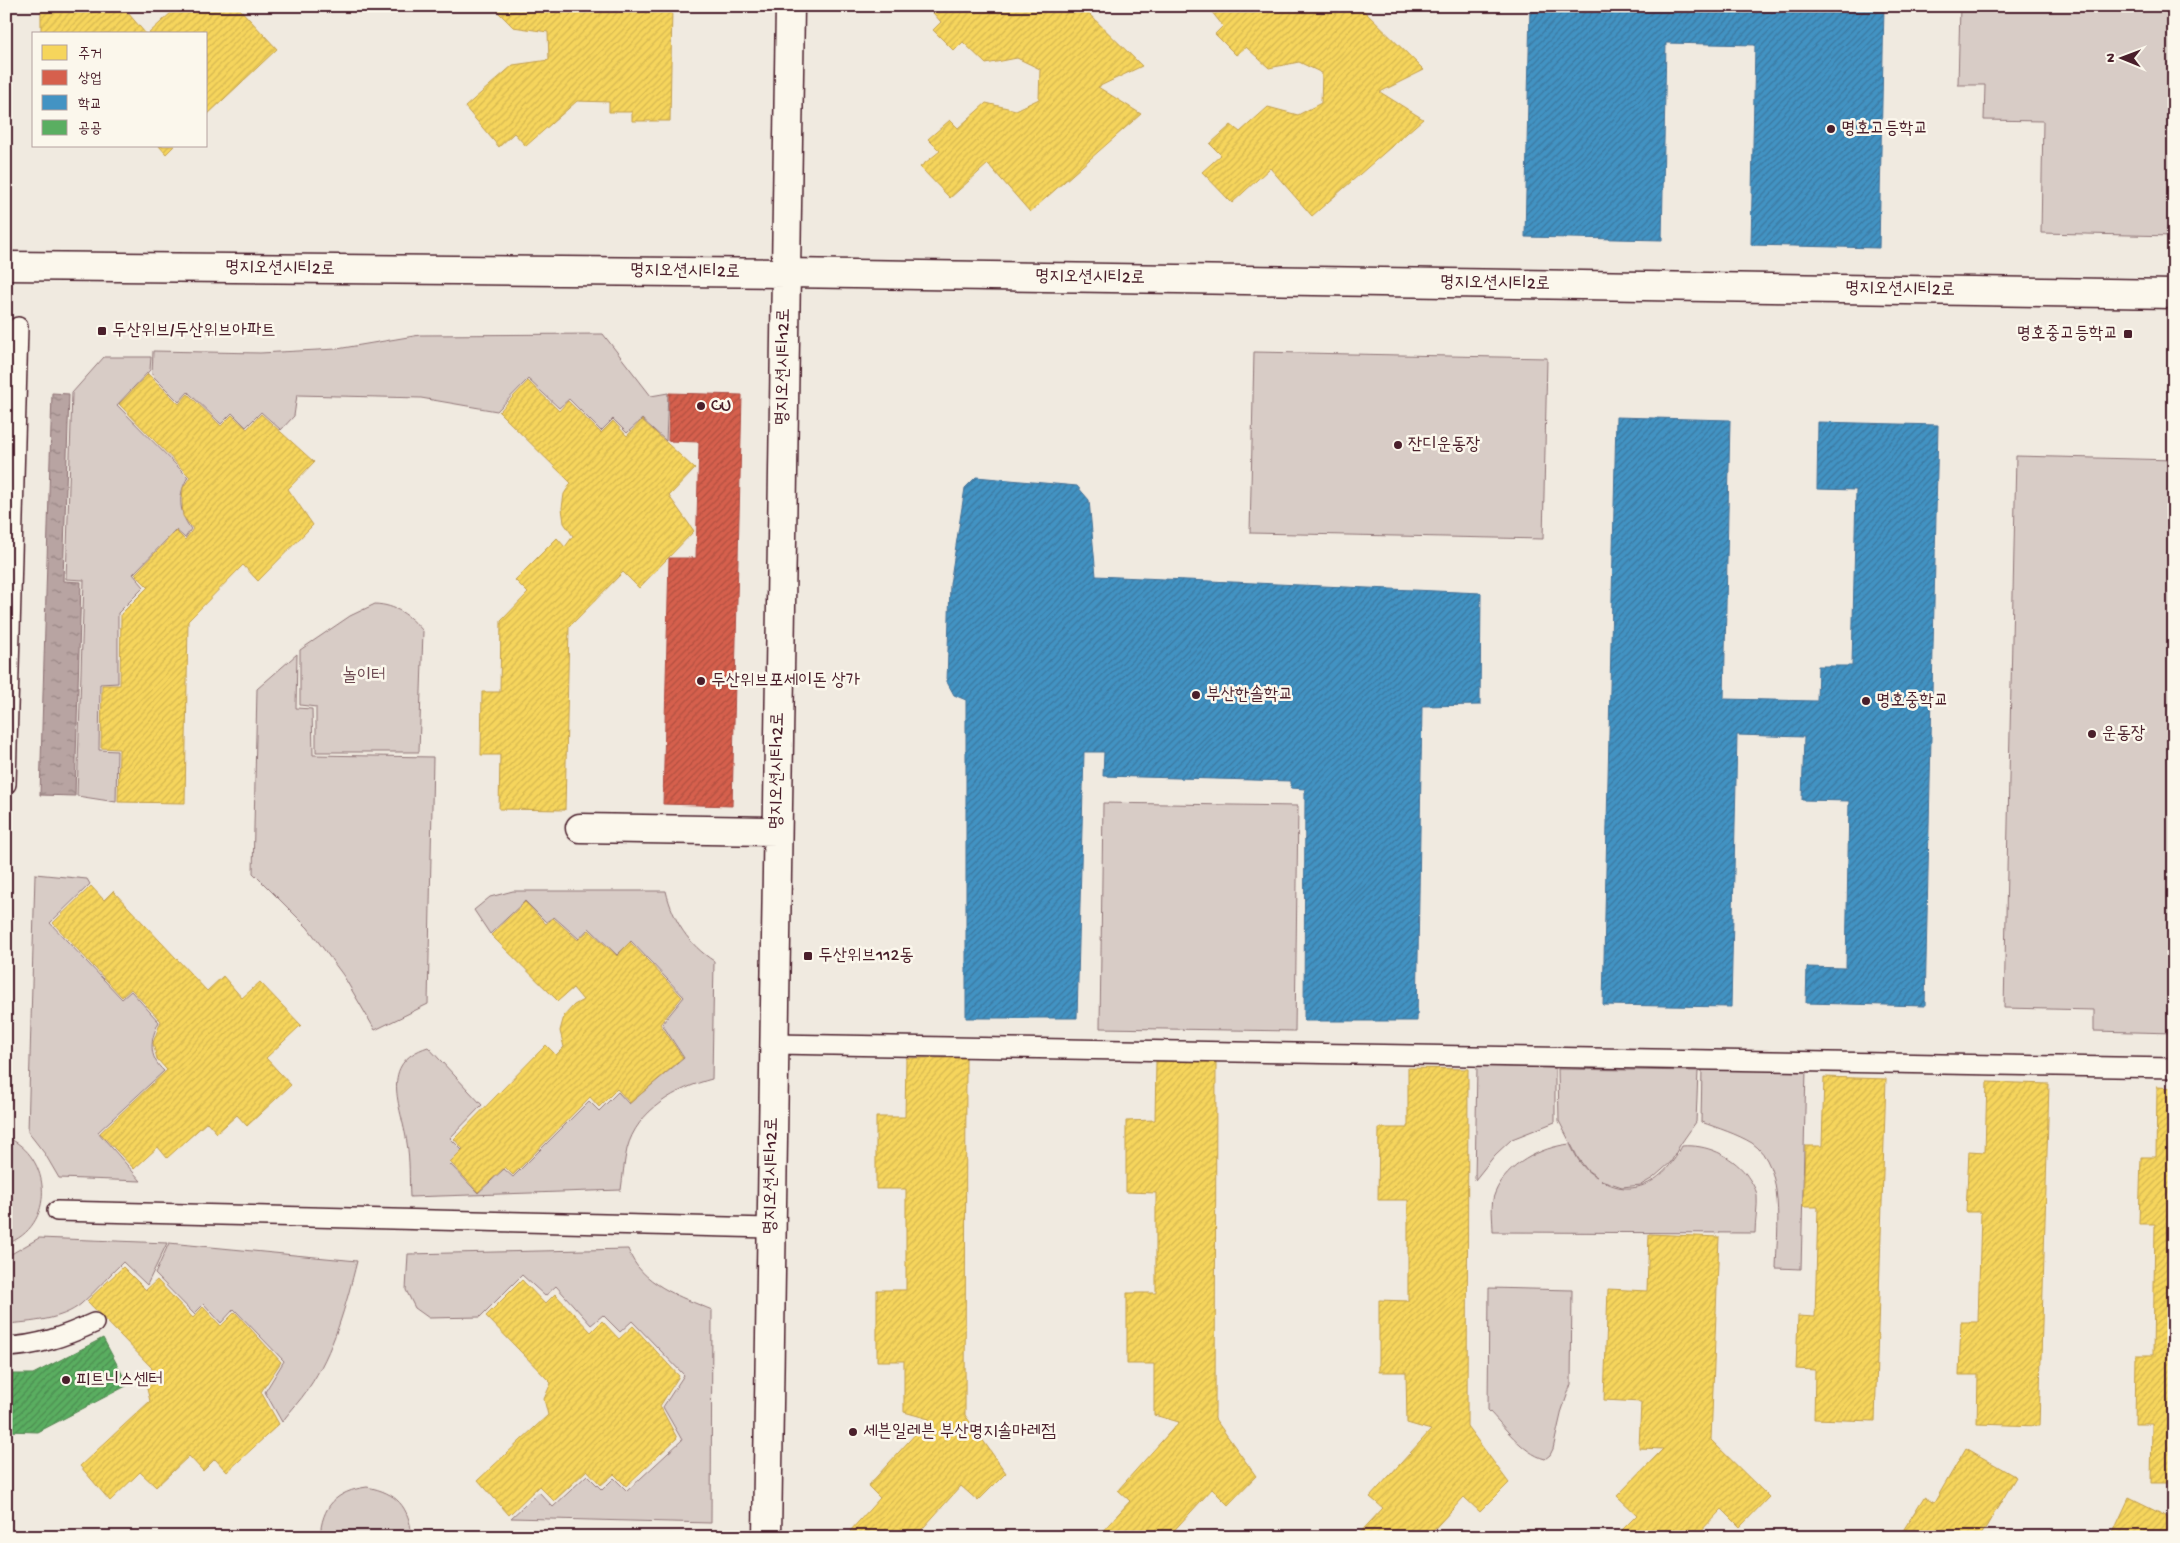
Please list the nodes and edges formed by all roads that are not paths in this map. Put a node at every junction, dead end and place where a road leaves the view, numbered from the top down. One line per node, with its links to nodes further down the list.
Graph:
1 (790, 6): 3 (street, 명지오션시티12로)
2 (6, 266): 3 (street, 명지오션시티2로)
3 (786, 273): 4 (street, 명지오션시티2로); 8 (street, 명지오션시티12로)
4 (2174, 294)
5 (18, 327): 6 (lane)
6 (6, 784)
7 (580, 828): 8 (street)
8 (777, 831): 9 (street, 명지오션시티12로)
9 (774, 1044): 10 (lane); 12 (street, 명지오션시티12로)
10 (2174, 1068)
11 (57, 1211): 12 (lane)
12 (772, 1228): 15 (street, 명지오션시티12로)
13 (94, 1322): 14 (lane)
14 (6, 1347)
15 (767, 1537)

